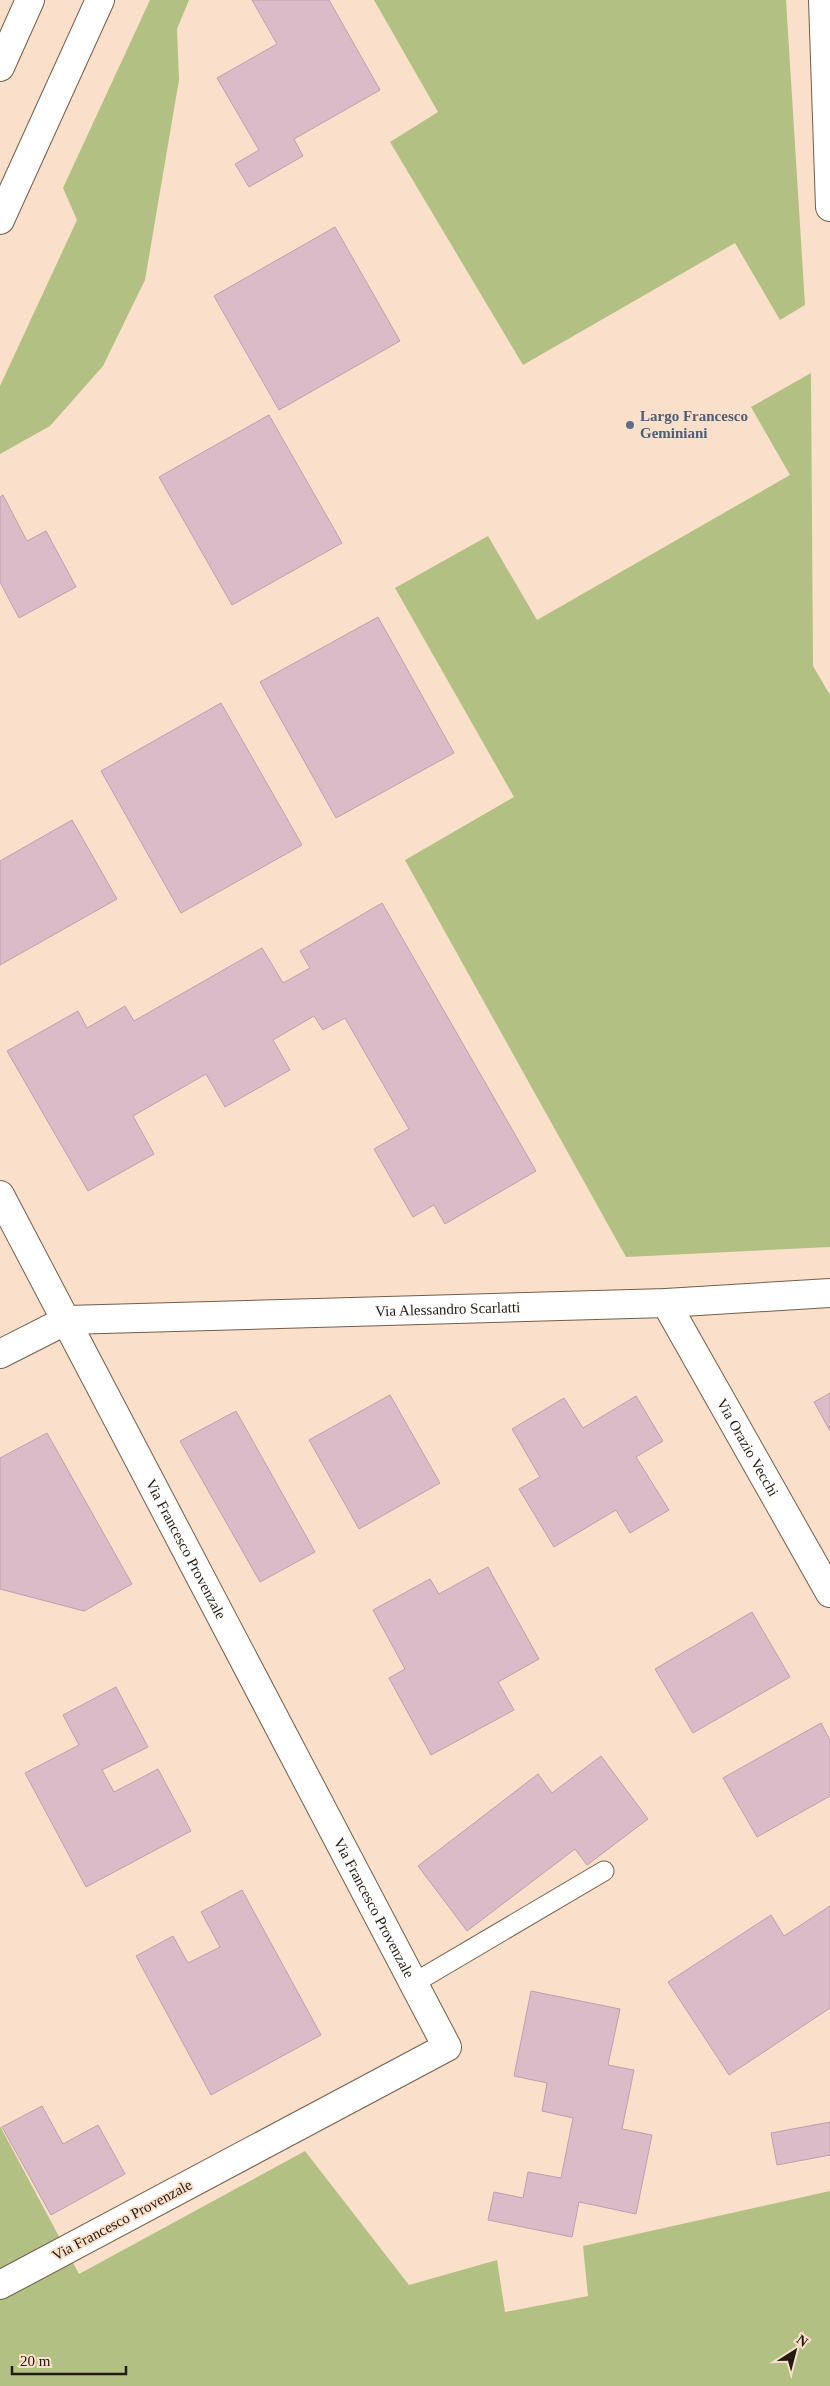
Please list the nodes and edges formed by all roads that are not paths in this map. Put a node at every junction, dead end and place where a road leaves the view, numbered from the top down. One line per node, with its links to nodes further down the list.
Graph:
1 (30, 0): 4 (street)
2 (100, 0): 6 (street)
3 (823, 0): 5 (street)
4 (0, 67)
5 (830, 207)
6 (0, 220)
7 (0, 1195): 10 (street, Via Francesco Provenzale)
8 (830, 1293): 9 (street, Via Alessandro Scarlatti)
9 (666, 1303): 10 (street, Via Alessandro Scarlatti); 12 (street, Via Orazio Vecchi)
10 (67, 1320): 11 (street); 14 (street, Via Francesco Provenzale)
11 (0, 1354)
12 (830, 1593)
13 (604, 1871): 14 (lane)
14 (414, 1983): 15 (street, Via Francesco Provenzale)
15 (0, 2285)

